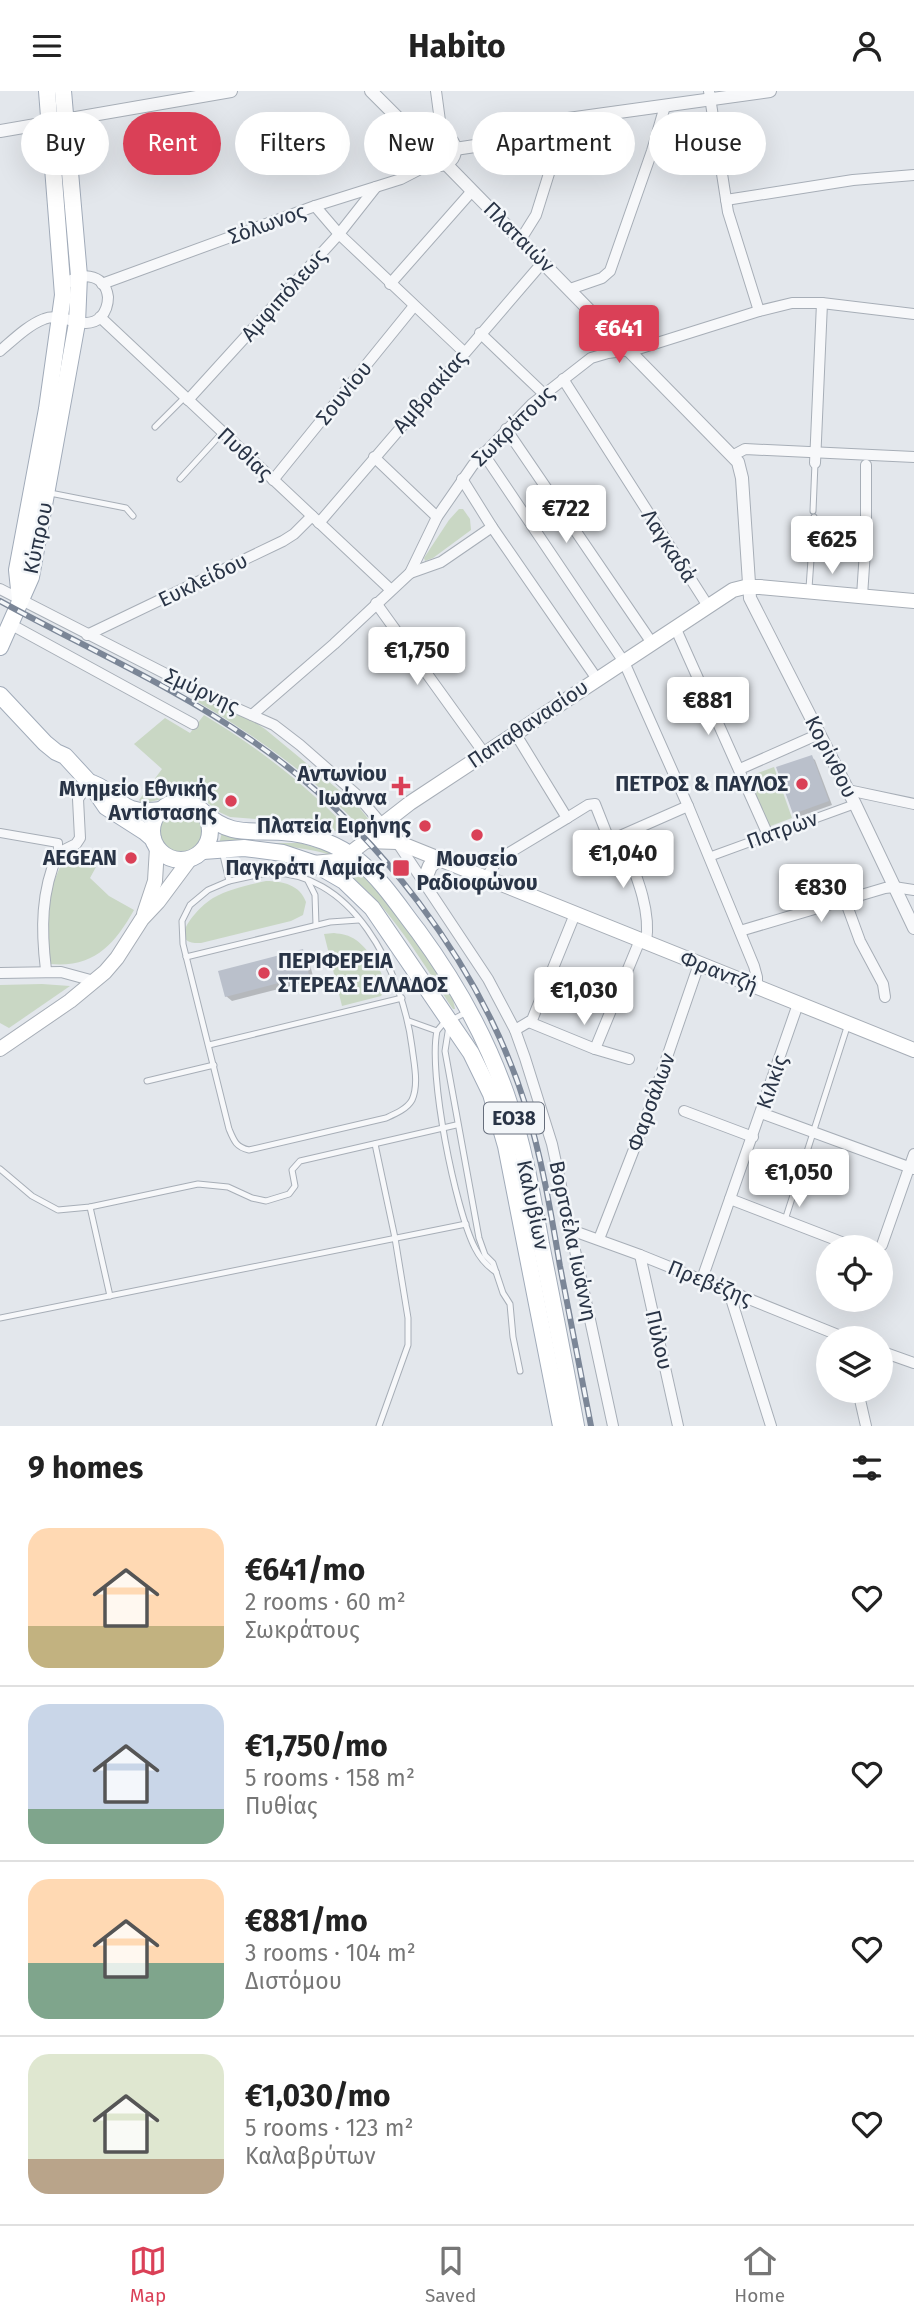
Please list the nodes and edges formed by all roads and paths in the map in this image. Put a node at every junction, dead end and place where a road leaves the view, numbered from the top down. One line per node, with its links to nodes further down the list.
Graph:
1 (47, 91): 9 (main road, Κύπρου)
2 (63, 91): 10 (main road, Κύπρου)
3 (231, 91): 11 (street)
4 (371, 91): 12 (street)
5 (436, 91): 13 (street)
6 (770, 91): 7 (street)
7 (710, 95): 8 (street); 25 (street)
8 (665, 106): 14 (street); 34 (street)
9 (54, 112)
10 (59, 112)
11 (109, 112)
12 (392, 112)
13 (439, 112)
14 (620, 112)
15 (21, 127): 16 (street)
16 (0, 131)
17 (59, 175): 33 (main road, Κύπρου)
18 (65, 175): 30 (main road, Κύπρου)
19 (409, 175): 23 (street, Σόλωνος)
20 (457, 175): 24 (street, Πλαταιών)
21 (548, 175): 28 (street)
22 (914, 175): 25 (street)
23 (377, 187): 26 (street, Σόλωνος); 27 (street, Αμφιπόλεως)
24 (472, 191): 28 (street, Πλαταιών); 32 (street)
25 (726, 200): 37 (street)
26 (315, 207): 27 (street); 31 (street, Σόλωνος)
27 (339, 234): 32 (street); 48 (street, Αμφιπόλεως)
28 (521, 239): 29 (street, Πλαταιών)
29 (543, 262): 34 (street, Πλαταιών); 42 (street, Αμβρακίας)
30 (79, 276): 31 (street); 33 (street); 41 (main road, Κύπρου)
31 (102, 283): 40 (street)
32 (390, 284): 36 (street)
33 (63, 287): 39 (main road, Κύπρου)
34 (570, 289): 44 (street, Πλαταιών)
35 (822, 303): 37 (street, Σωκράτους); 38 (street, Σωκράτους); 55 (street)
36 (414, 306): 45 (street); 60 (street, Σουνίου)
37 (759, 311): 44 (street, Σωκράτους)
38 (914, 314)
39 (61, 317): 41 (street); 43 (street); 72 (main road, Κύπρου)
40 (100, 317): 41 (street); 48 (street, Πυθίας)
41 (77, 323): 61 (main road, Κύπρου)
42 (480, 333): 45 (street, Αμβρακίας); 47 (street)
43 (0, 351)
44 (628, 351): 46 (street, Σωκράτους); 53 (street, Πλαταιών)
45 (464, 352): 54 (street, Αμβρακίας)
46 (563, 379): 47 (street, Σωκράτους); 75 (street, Λαγκαδά)
47 (544, 394): 50 (street, Σωκράτους)
48 (187, 398): 49 (lane); 51 (street, Πυθίας)
49 (155, 427)
50 (506, 429): 52 (street, Σωκράτους); 79 (street)
51 (223, 432): 58 (lane); 60 (street, Πυθίας)
52 (483, 453): 59 (street, Σωκράτους); 81 (street)
53 (732, 456): 55 (street); 67 (street, Πλαταιών)
54 (374, 457): 63 (street); 64 (street, Αμβρακίας)
55 (815, 457): 56 (street); 70 (lane)
56 (914, 457)
57 (866, 465): 71 (street)
58 (180, 479)
59 (462, 479): 63 (street, Σωκράτους); 65 (street)
60 (273, 480): 64 (street, Πυθίας)
61 (48, 493): 62 (lane); 72 (main road, Κύπρου)
62 (133, 516)
63 (437, 517): 66 (street, Σωκράτους)
64 (315, 519): 69 (street, Πυθίας); 78 (street, Ευκλείδου)
65 (492, 527): 66 (street); 82 (street)
66 (410, 573): 69 (street, Σωκράτους)
67 (748, 587): 70 (main road); 75 (main road, Παπαθανασίου); 88 (street, Κορίνθου)
68 (0, 589): 72 (street, Σμύρνης)
69 (391, 590): 74 (street, Σωκράτους)
70 (808, 591): 71 (main road)
71 (863, 596): 73 (main road)
72 (20, 599): 76 (main road); 78 (street, Σμύρνης)
73 (914, 601)
74 (376, 603): 85 (street, Σωκράτους); 89 (street)
75 (708, 606): 77 (main road, Παπαθανασίου)
76 (10, 624): 80 (main road); 86 (street)
77 (675, 627): 79 (main road, Παπαθανασίου); 91 (street)
78 (87, 635): 85 (street, Σμύρνης)
79 (652, 643): 81 (main road, Παπαθανασίου)
80 (0, 647)
81 (624, 662): 82 (main road, Παπαθανασίου); 96 (street)
82 (597, 679): 87 (main road, Παπαθανασίου)
83 (0, 681): 90 (main road, ΕΟ38)
84 (0, 695): 90 (main road, ΕΟ38)
85 (252, 715): 100 (street, Σμύρνης)
86 (193, 724)
87 (515, 733): 89 (main road, Παπαθανασίου); 99 (street)
88 (820, 734): 91 (street); 93 (street, Κορίνθου)
89 (484, 753): 100 (main road, Παπαθανασίου)
90 (65, 756): 92 (main road, ΕΟ38)
91 (740, 769): 102 (street)
92 (89, 782): 97 (main road, ΕΟ38); 106 (main road, ΕΟ38); 108 (street)
93 (848, 790): 94 (street, Κορίνθου); 95 (street)
94 (855, 804): 102 (street, Πατρών); 118 (street, Κορίνθου)
95 (914, 804)
96 (688, 806): 103 (street); 111 (street)
97 (161, 810): 98 (main road, ΕΟ38); 106 (main road)
98 (203, 812): 109 (main road, Καλυβίων / ΕΟ38); 110 (main road)
99 (567, 818): 103 (street); 114 (street)
100 (383, 824): 104 (main road, Παπαθανασίου); 105 (street, Σμύρνης)
101 (0, 832): 108 (street)
102 (768, 835): 111 (street, Πατρών)
103 (621, 836): 127 (street)
104 (366, 841): 105 (main road, Φραντζή); 109 (main road, Παπαθανασίου)
105 (397, 842): 112 (main road, Φραντζή); 117 (street, Βορτσέλα Ιωάννη)
106 (155, 844): 110 (main road, ΕΟ38); 122 (main road)
107 (221, 848): 110 (main road, Καλυβίων / ΕΟ38); 113 (main road, Καλυβίων / ΕΟ38); 116 (lane)
108 (58, 853): 130 (street)
109 (349, 854): 113 (main road, Παπαθανασίου); 137 (main road, Καλυβίων / ΕΟ38)
110 (196, 855): 122 (main road)
111 (709, 857): 126 (street)
112 (438, 859): 114 (main road, Φραντζή); 117 (main road)
113 (313, 863): 141 (main road, Καλυβίων / ΕΟ38)
114 (486, 878): 121 (main road, Φραντζή)
115 (307, 880): 116 (lane); 123 (lane); 124 (lane)
116 (229, 881): 128 (lane)
117 (424, 881): 142 (street, Βορτσέλα Ιωάννη)
118 (894, 887): 119 (street); 120 (street); 125 (street, Κορίνθου)
119 (914, 890)
120 (845, 900): 126 (street); 134 (street)
121 (575, 914): 127 (main road, Φραντζή); 139 (street)
122 (142, 919): 132 (main road)
123 (359, 919): 124 (lane); 135 (lane)
124 (316, 925): 128 (lane)
125 (914, 928)
126 (740, 931): 133 (street)
127 (643, 941): 129 (main road, Φραντζή); 145 (street)
128 (187, 957): 143 (lane)
129 (699, 964): 133 (main road, Φραντζή); 168 (street, Φαρσάλων)
130 (46, 970): 131 (street); 132 (street)
131 (0, 973)
132 (94, 981): 144 (main road)
133 (757, 987): 136 (main road, Φραντζή)
134 (886, 997)
135 (402, 998): 138 (lane); 143 (lane)
136 (798, 1004): 140 (main road, Φραντζή); 151 (street, Κιλκίς)
137 (468, 1012): 141 (lane); 182 (main road, Καλυβίων / ΕΟ38)
138 (409, 1021): 141 (lane); 148 (lane)
139 (529, 1022): 142 (street); 145 (street)
140 (848, 1024): 146 (main road, Φραντζή); 154 (lane)
141 (444, 1027): 152 (lane); 153 (lane); 181 (main road, Καλυβίων / ΕΟ38)
142 (515, 1030): 164 (street, Βορτσέλα Ιωάννη)
143 (209, 1045): 148 (lane)
144 (0, 1049)
145 (595, 1049): 147 (street)
146 (914, 1050)
147 (629, 1059)
148 (214, 1065): 149 (lane)
149 (147, 1081)
150 (684, 1111): 155 (street)
151 (761, 1114): 154 (street); 155 (street, Κιλκίς)
152 (456, 1125): 153 (lane); 170 (lane)
153 (443, 1127): 156 (lane); 163 (lane)
154 (813, 1132): 158 (street); 162 (lane)
155 (753, 1137): 160 (street, Κιλκίς)
156 (375, 1144): 161 (lane); 167 (lane)
157 (914, 1154): 158 (street)
158 (912, 1168): 166 (street)
159 (0, 1170): 161 (lane)
160 (730, 1199): 162 (street); 171 (street, Κιλκίς)
161 (90, 1207): 173 (lane)
162 (785, 1220): 165 (street)
163 (466, 1224): 167 (lane); 170 (lane)
164 (571, 1230): 168 (street, Πρεβέζης); 183 (street, Βορτσέλα Ιωάννη)
165 (824, 1235)
166 (885, 1235)
167 (395, 1238): 173 (lane); 180 (lane)
168 (599, 1239): 169 (street, Πρεβέζης)
169 (639, 1255): 171 (street, Πρεβέζης); 184 (street, Πύλου)
170 (496, 1272): 178 (lane)
171 (702, 1279): 172 (street, Πρεβέζης)
172 (728, 1290): 175 (street, Πρεβέζης); 185 (street)
173 (110, 1296): 174 (lane)
174 (0, 1318)
175 (816, 1326)
176 (893, 1356): 177 (street)
177 (914, 1363)
178 (520, 1371)
179 (861, 1403): 186 (street)
180 (379, 1426)
181 (561, 1426)
182 (576, 1426)
183 (613, 1426)
184 (678, 1426)
185 (771, 1426)
186 (866, 1426)

